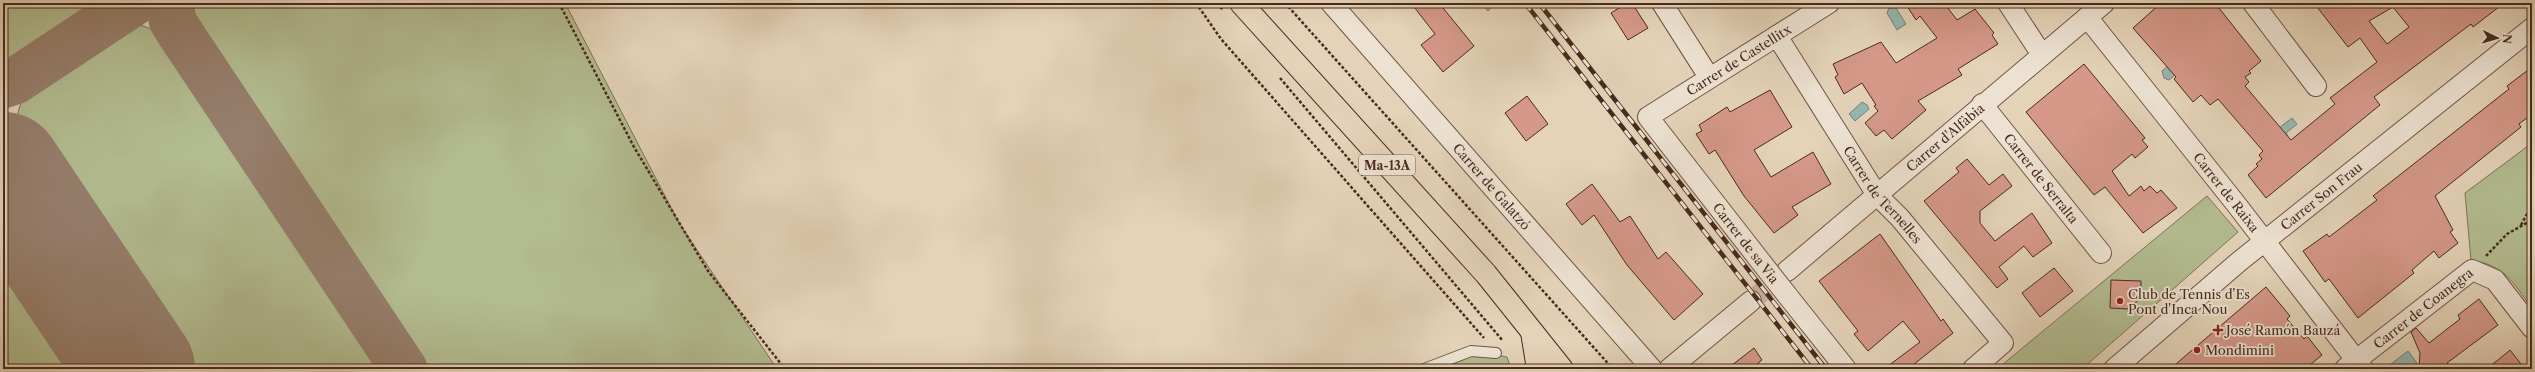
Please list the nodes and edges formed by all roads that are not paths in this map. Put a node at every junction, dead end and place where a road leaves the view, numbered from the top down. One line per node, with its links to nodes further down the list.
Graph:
1 (1331, 3): 28 (street, Carrer de Galatzó)
2 (1662, 3): 12 (street)
3 (2008, 3): 11 (street)
4 (2104, 3): 8 (street, Carrer d'Alfàbia)
5 (2253, 3): 13 (street)
6 (1826, 4): 10 (street, Carrer de Castellitx)
7 (1234, 9): 22 (main road, Ma-13A)
8 (2087, 17): 11 (street, Carrer d'Alfàbia); 17 (street, Carrer de Raixa)
9 (2532, 28): 17 (street, Carrer Son Frau)
10 (1776, 36): 12 (street, Carrer de Castellitx); 16 (street, Carrer de Ternelles)
11 (2042, 54): 14 (street, Carrer d'Alfàbia)
12 (1709, 78): 15 (street, Carrer de Castellitx)
13 (2316, 86)
14 (1982, 104): 16 (street, Carrer d'Alfàbia); 18 (street, Carrer de Serralta)
15 (1648, 117): 30 (street, Carrer de sa Via, bridge)
16 (1877, 195): 19 (street, Carrer d'Alfàbia); 31 (street, Carrer de Ternelles)
17 (2265, 241): 24 (street, Carrer de Raixa); 32 (street, Carrer Son Frau)
18 (2101, 253)
19 (1787, 271)
20 (1751, 301): 29 (street)
21 (2532, 328): 24 (street, Carrer de Coanegra)
22 (1531, 329): 26 (main road, Ma-13A); 27 (main road, Ma-13A)
23 (1496, 353): 25 (lane)
24 (2355, 366)
25 (1424, 369)
26 (1538, 369)
27 (1562, 369)
28 (1652, 369)
29 (1669, 369)
30 (1846, 369)
31 (1973, 369)
32 (2114, 369)

